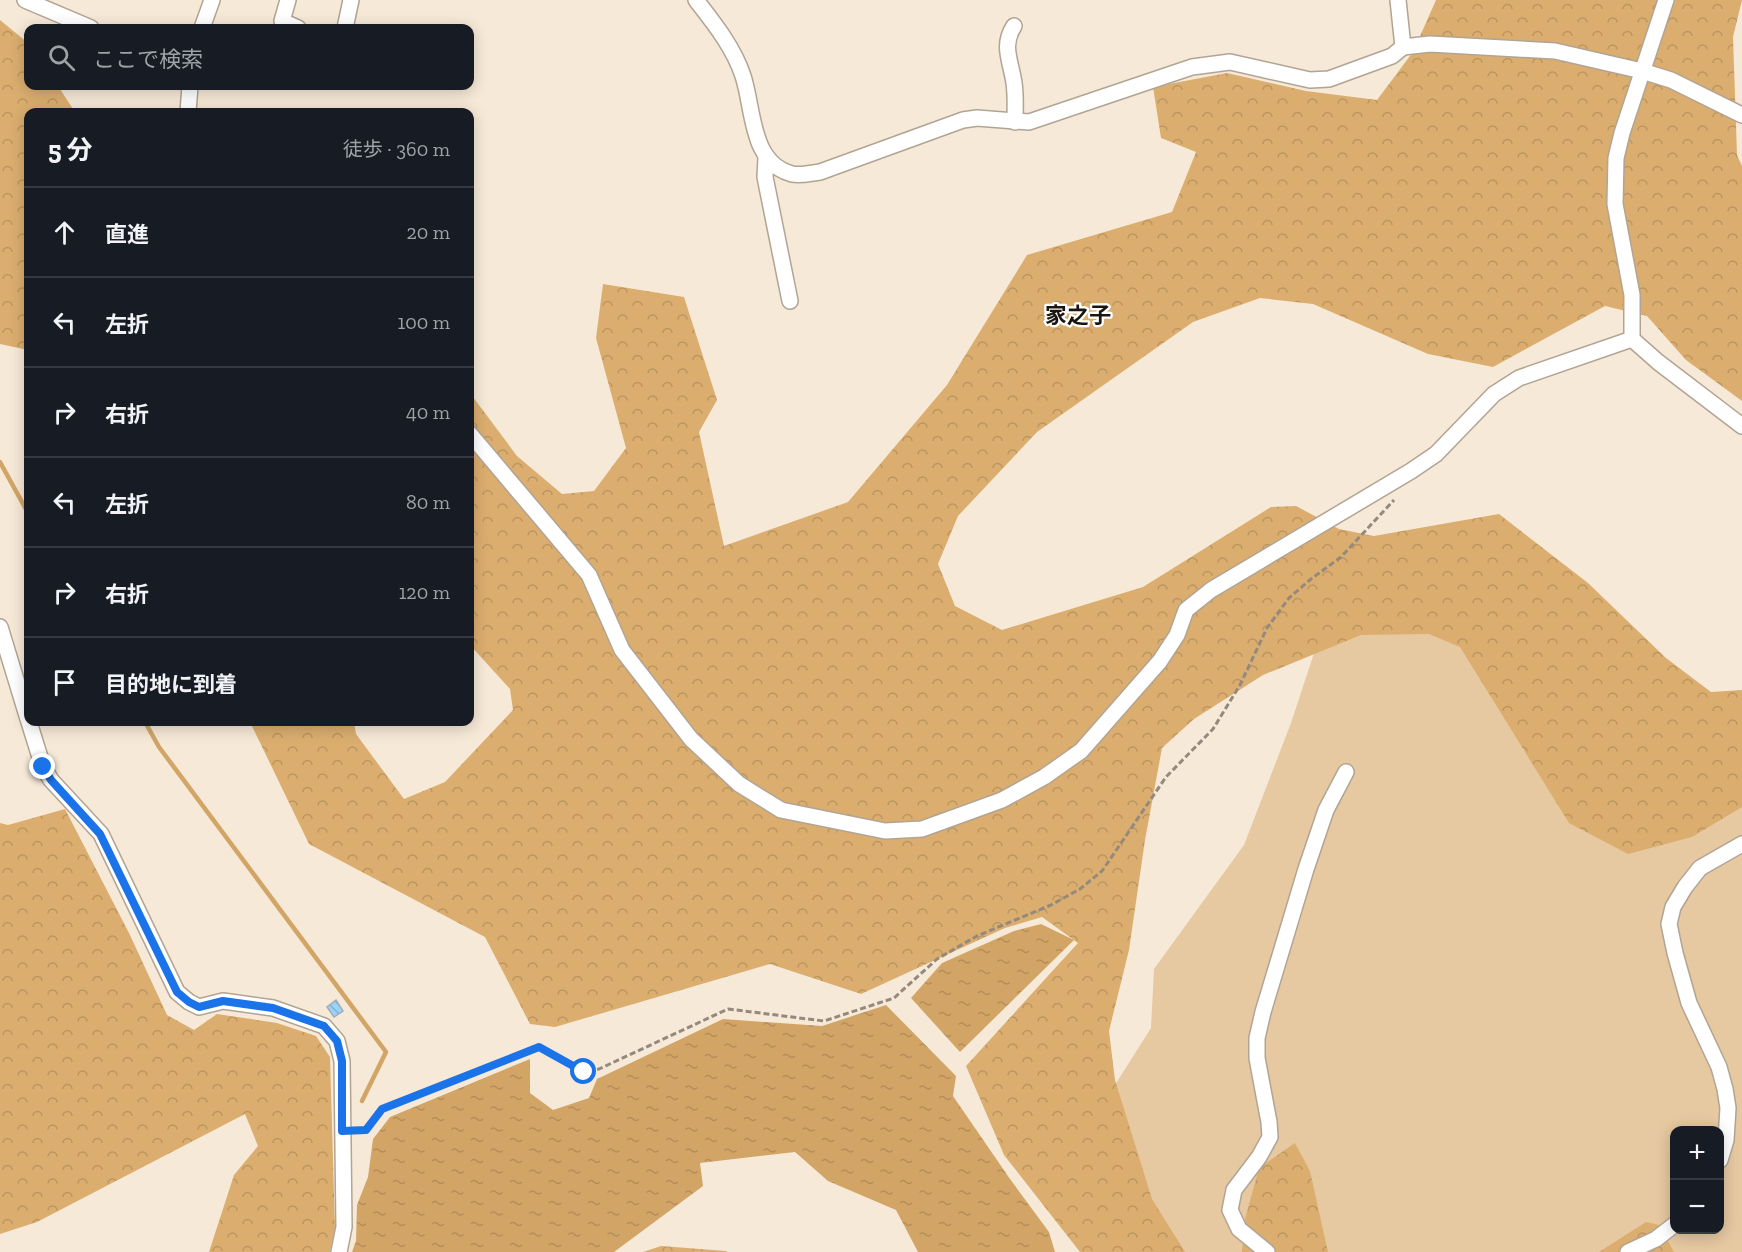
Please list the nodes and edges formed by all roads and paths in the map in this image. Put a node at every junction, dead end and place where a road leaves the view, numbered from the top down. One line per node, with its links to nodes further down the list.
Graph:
1 (25, 0): 8 (street)
2 (212, 0): 9 (street)
3 (288, 0): 10 (street)
4 (351, 0): 11 (street)
5 (696, 0): 19 (street)
6 (1398, 0): 13 (street)
7 (1666, 0): 14 (street)
8 (82, 24)
9 (203, 24)
10 (289, 24)
11 (346, 24)
12 (1014, 26): 18 (street)
13 (1403, 47): 14 (street); 18 (street)
14 (1642, 71): 17 (street); 21 (street)
15 (189, 90): 16 (street)
16 (188, 108)
17 (1742, 115)
18 (1015, 122): 19 (street)
19 (766, 158): 20 (street)
20 (790, 301)
21 (1632, 339): 22 (street); 23 (street)
22 (1742, 426)
23 (474, 439)
24 (1396, 497): 30 (path)
25 (0, 627): 26 (street)
26 (24, 704)
27 (31, 726): 30 (street)
28 (1346, 772): 34 (street)
29 (1742, 844): 31 (street)
30 (342, 1131): 33 (street)
31 (1724, 1146)
32 (1670, 1228): 35 (street)
33 (339, 1252)
34 (1267, 1252)
35 (1628, 1252)

